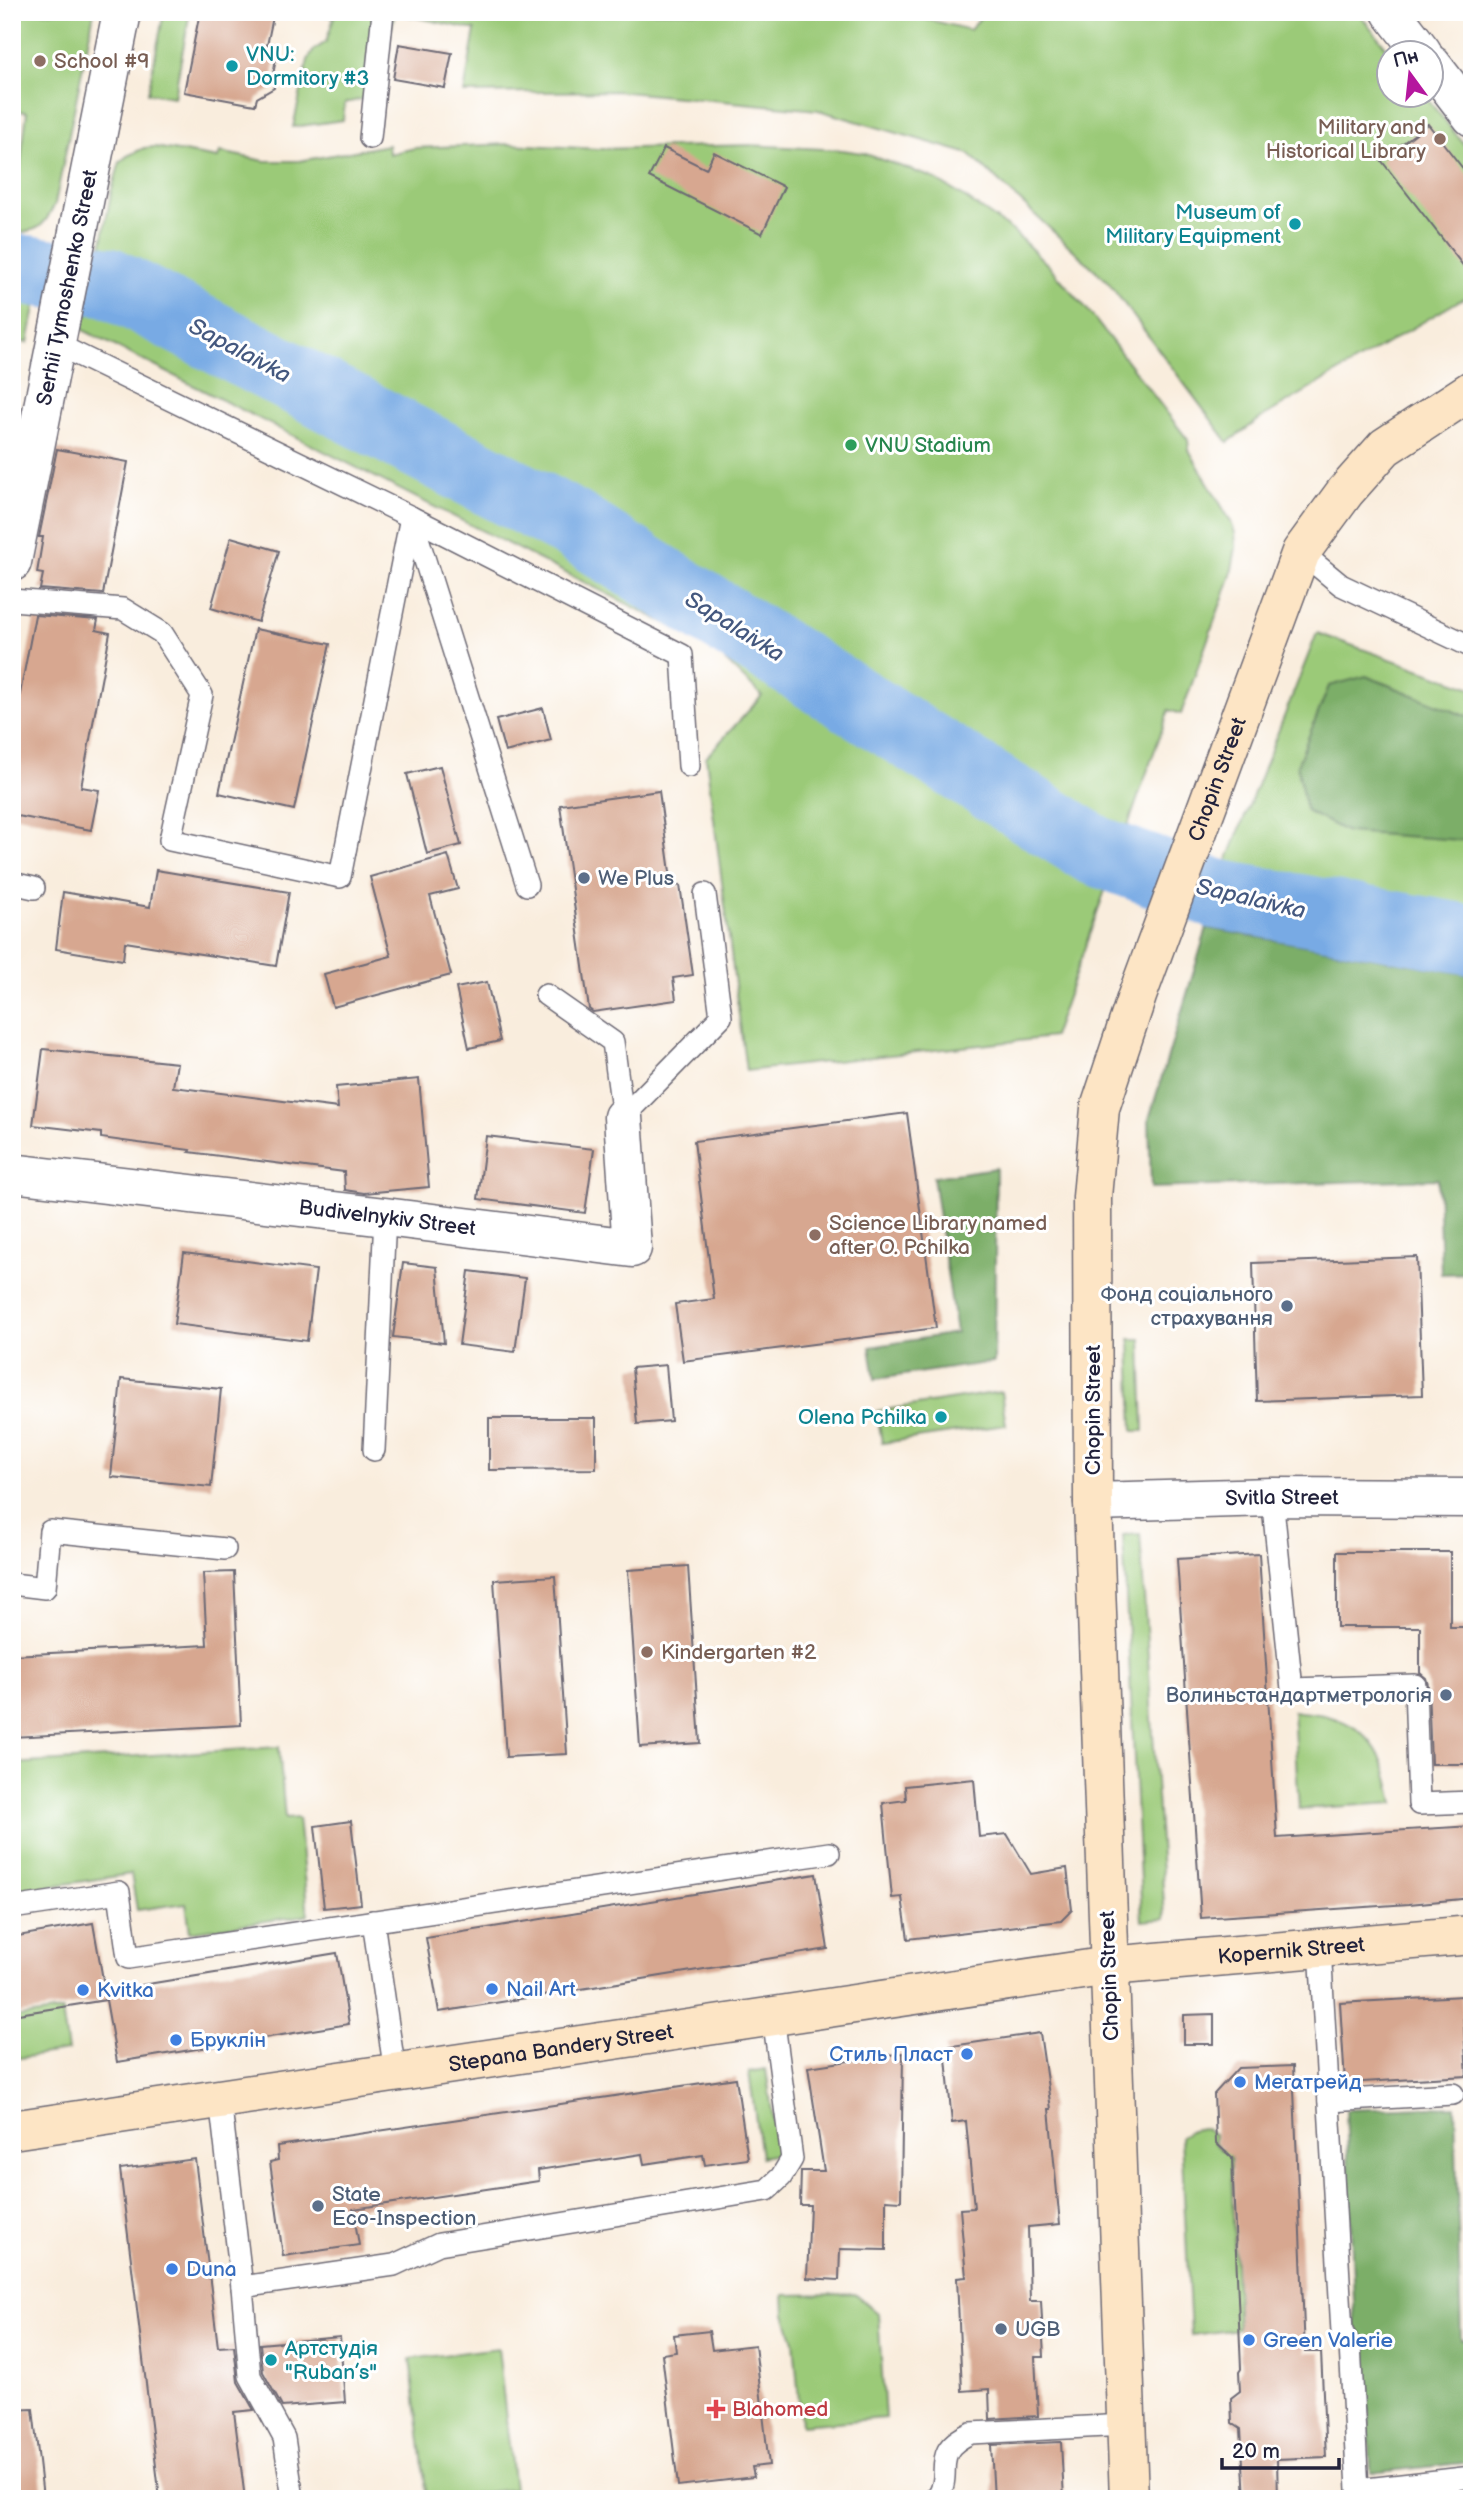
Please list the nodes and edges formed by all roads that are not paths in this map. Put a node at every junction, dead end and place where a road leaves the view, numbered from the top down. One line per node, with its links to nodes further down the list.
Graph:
1 (122, 12): 8 (street, Serhii Tymoshenko Street)
2 (383, 12): 7 (lane)
3 (1391, 12): 4 (street)
4 (1411, 38)
5 (1446, 83): 6 (street)
6 (1472, 117)
7 (370, 138)
8 (59, 327): 10 (lane); 12 (street, Serhii Tymoshenko Street)
9 (1472, 390): 11 (street, Chopin Street)
10 (411, 516): 13 (lane); 15 (lane); 17 (lane)
11 (1301, 552): 14 (lane); 27 (street, Chopin Street)
12 (12, 562)
13 (12, 600)
14 (1472, 647)
15 (689, 765)
16 (12, 883): 18 (lane)
17 (527, 885)
18 (34, 888)
19 (705, 894): 21 (lane)
20 (546, 995): 21 (lane)
21 (624, 1117): 23 (street, Budivelnykiv Street)
22 (12, 1173): 23 (street, Budivelnykiv Street)
23 (386, 1217): 24 (lane)
24 (374, 1450)
25 (1272, 1497): 26 (street, Svitla Street); 27 (street, Svitla Street); 30 (lane)
26 (1472, 1498)
27 (1093, 1502): 36 (street, Chopin Street)
28 (225, 1549): 29 (lane)
29 (12, 1584)
30 (1472, 1802)
31 (829, 1853): 33 (lane)
32 (12, 1908): 33 (lane)
33 (373, 1921): 38 (lane)
34 (1472, 1935): 35 (street, Kopernik Street)
35 (1320, 1947): 36 (street, Kopernik Street); 41 (lane)
36 (1109, 1966): 37 (street, Stepana Bandery Street); 44 (street, Chopin Street)
37 (773, 2016): 38 (street, Stepana Bandery Street); 43 (lane)
38 (395, 2073): 40 (street, Stepana Bandery Street)
39 (1453, 2094): 41 (lane)
40 (220, 2099): 42 (street, Stepana Bandery Street); 43 (lane)
41 (1329, 2101): 45 (lane)
42 (12, 2130)
43 (242, 2287): 46 (lane)
44 (1126, 2426): 47 (lane); 48 (street, Chopin Street)
45 (1472, 2477)
46 (293, 2499)
47 (935, 2499)
48 (1129, 2499)

